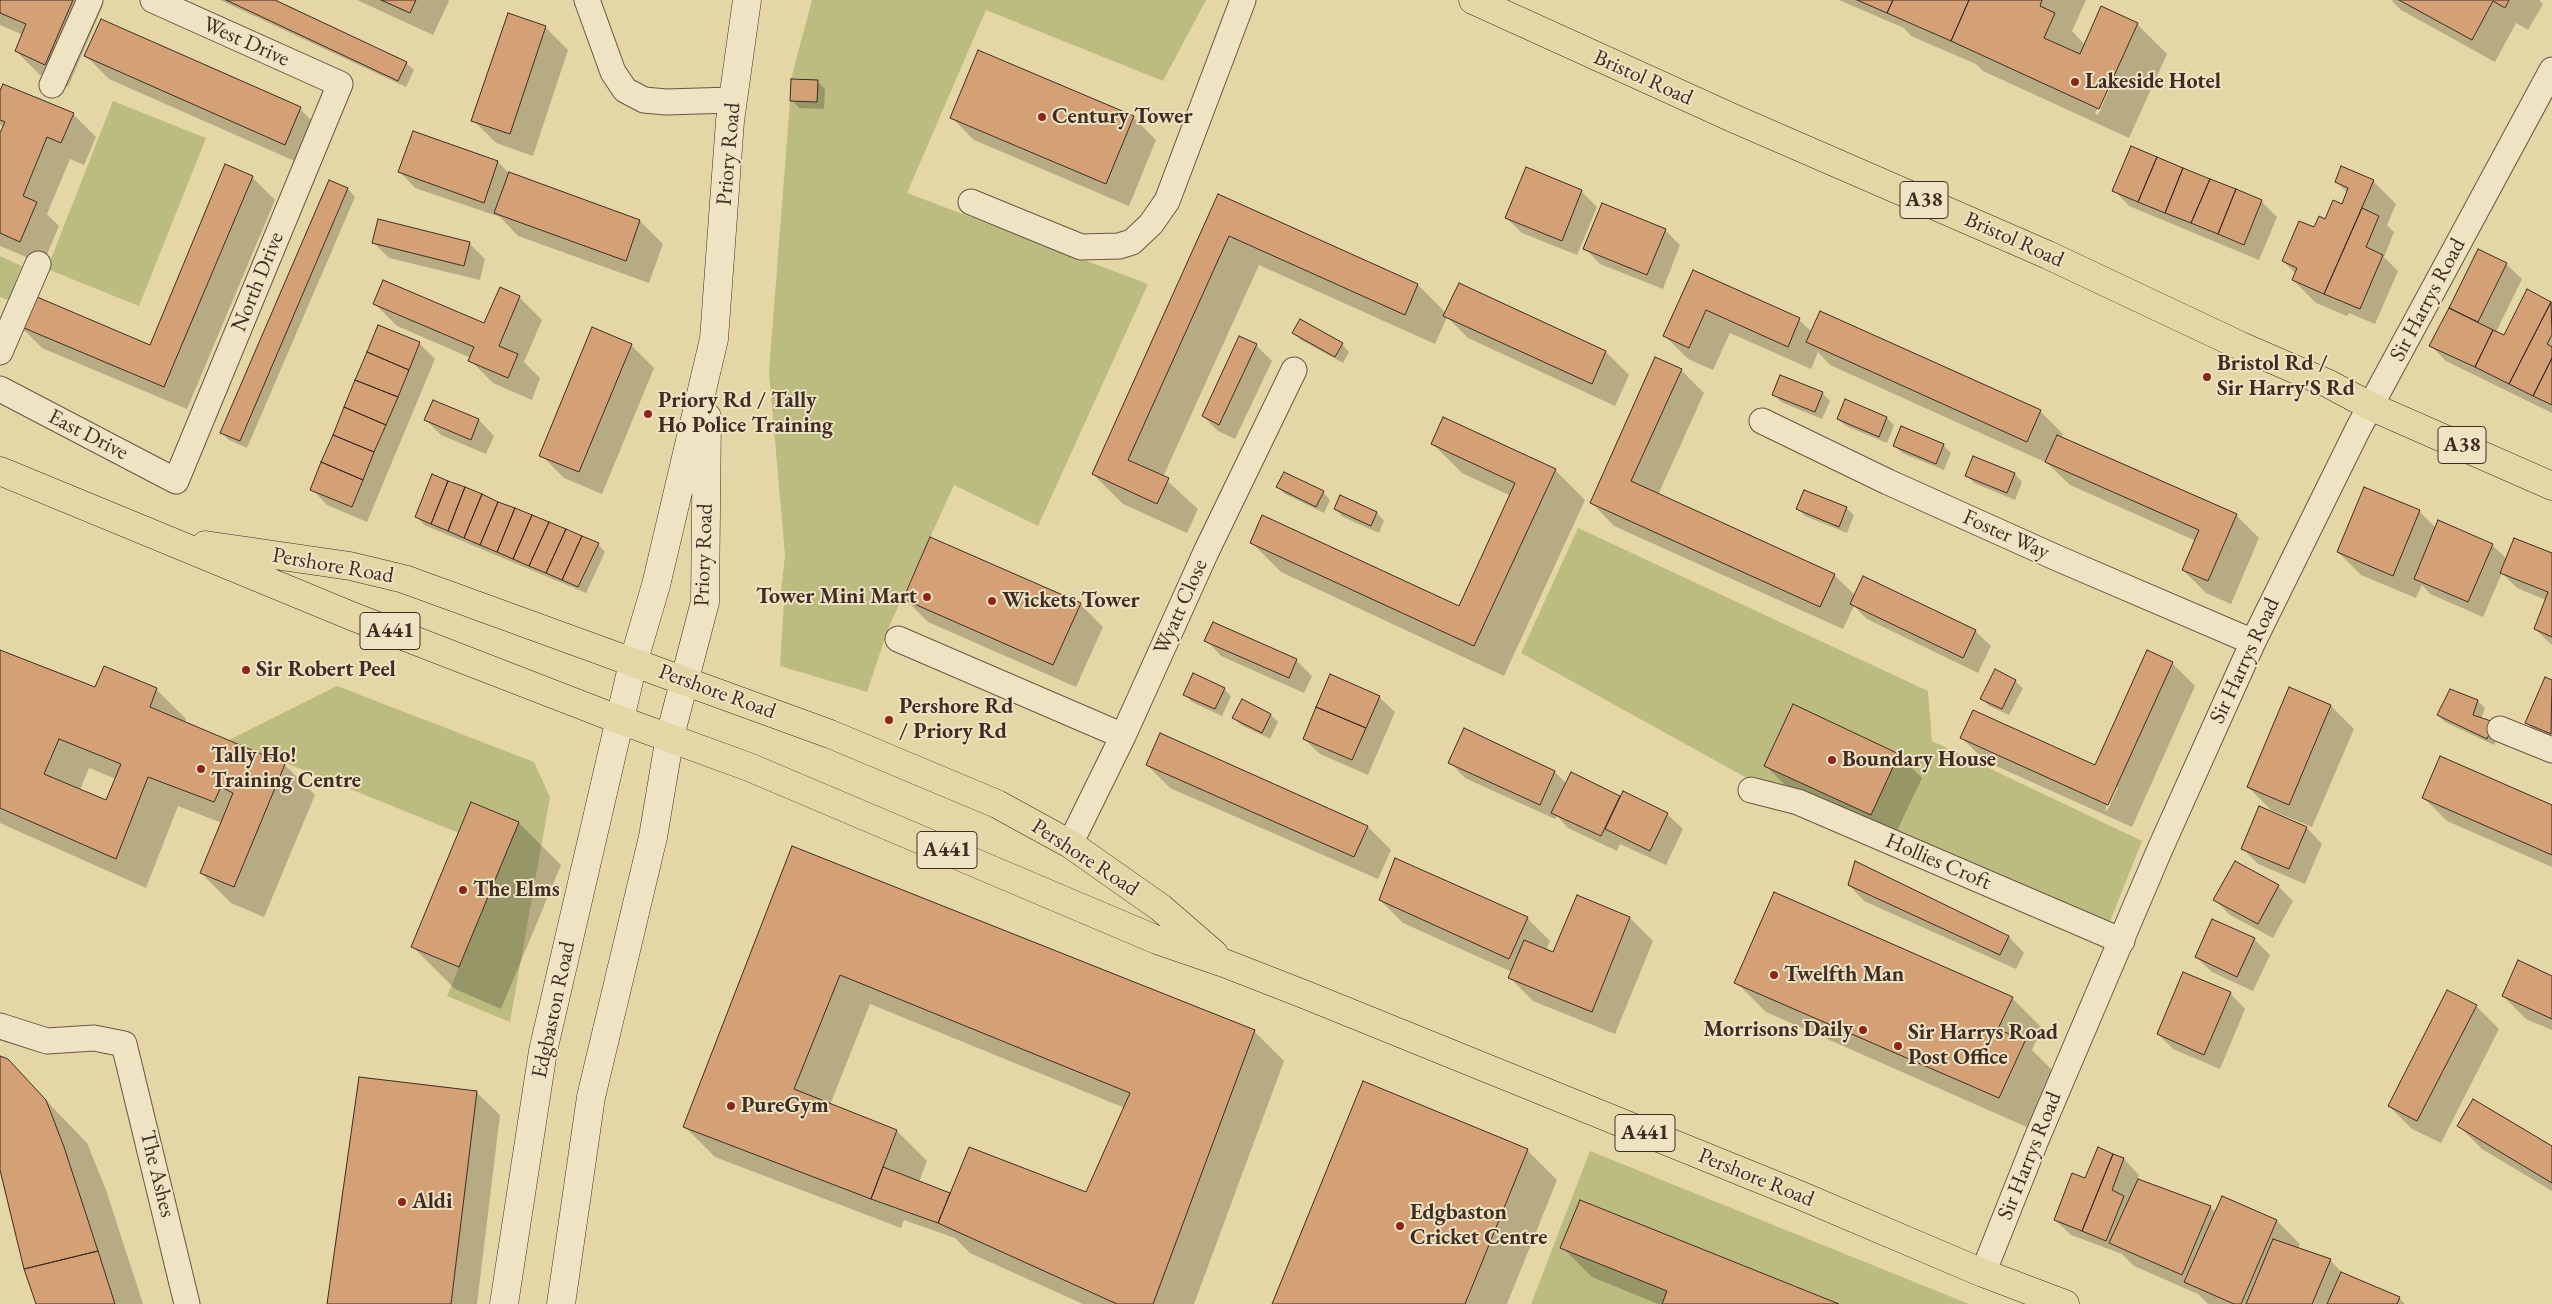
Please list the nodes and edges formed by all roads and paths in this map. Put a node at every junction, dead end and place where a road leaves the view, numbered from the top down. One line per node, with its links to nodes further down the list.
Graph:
1 (90, 0): 9 (street)
2 (153, 0): 8 (street, West Drive)
3 (587, 0): 10 (street)
4 (747, 0): 10 (main road, Priory Road)
5 (1243, 0): 11 (street)
6 (1473, 0): 17 (main road, Bristol Road / A38)
7 (2552, 70): 17 (street, Sir Harrys Road)
8 (340, 84): 20 (street, North Drive)
9 (52, 85)
10 (733, 100): 14 (main road, Priory Road)
11 (971, 202)
12 (38, 264): 13 (street)
13 (0, 352)
14 (708, 368): 25 (main road, Priory Road); 26 (main road, Priory Road)
15 (1294, 370): 30 (street, Wyatt Close)
16 (0, 389): 20 (street, East Drive)
17 (2372, 407): 21 (main road, Bristol Road / A38); 24 (street, Sir Harrys Road)
18 (1762, 421): 24 (street, Foster Way)
19 (0, 471): 22 (main road, Pershore Road / A441)
20 (176, 481)
21 (2552, 486)
22 (161, 539): 25 (main road, Pershore Road / A441); 27 (main road, Pershore Road / A441)
23 (898, 639): 30 (street)
24 (2253, 642): 34 (street, Sir Harrys Road)
25 (633, 663): 26 (main road, Pershore Road / A441); 27 (main road, Priory Road)
26 (686, 680): 29 (main road, Priory Road); 33 (main road, Pershore Road / A441)
27 (620, 720): 29 (main road, Pershore Road / A441); 39 (main road, Edgbaston Road)
28 (2500, 729): 31 (street)
29 (670, 736): 35 (main road, Pershore Road / A441); 40 (main road)
30 (1124, 736): 33 (street, Wyatt Close)
31 (2552, 750)
32 (1751, 790): 34 (street, Hollies Croft)
33 (1070, 844): 35 (main road, Pershore Road / A441)
34 (2122, 941): 37 (street, Sir Harrys Road)
35 (1224, 963): 37 (main road, Pershore Road / A441)
36 (0, 1026): 38 (street, The Ashes)
37 (1983, 1273): 41 (main road, Pershore Road / A441)
38 (187, 1304)
39 (504, 1304)
40 (561, 1304)
41 (2065, 1304)

